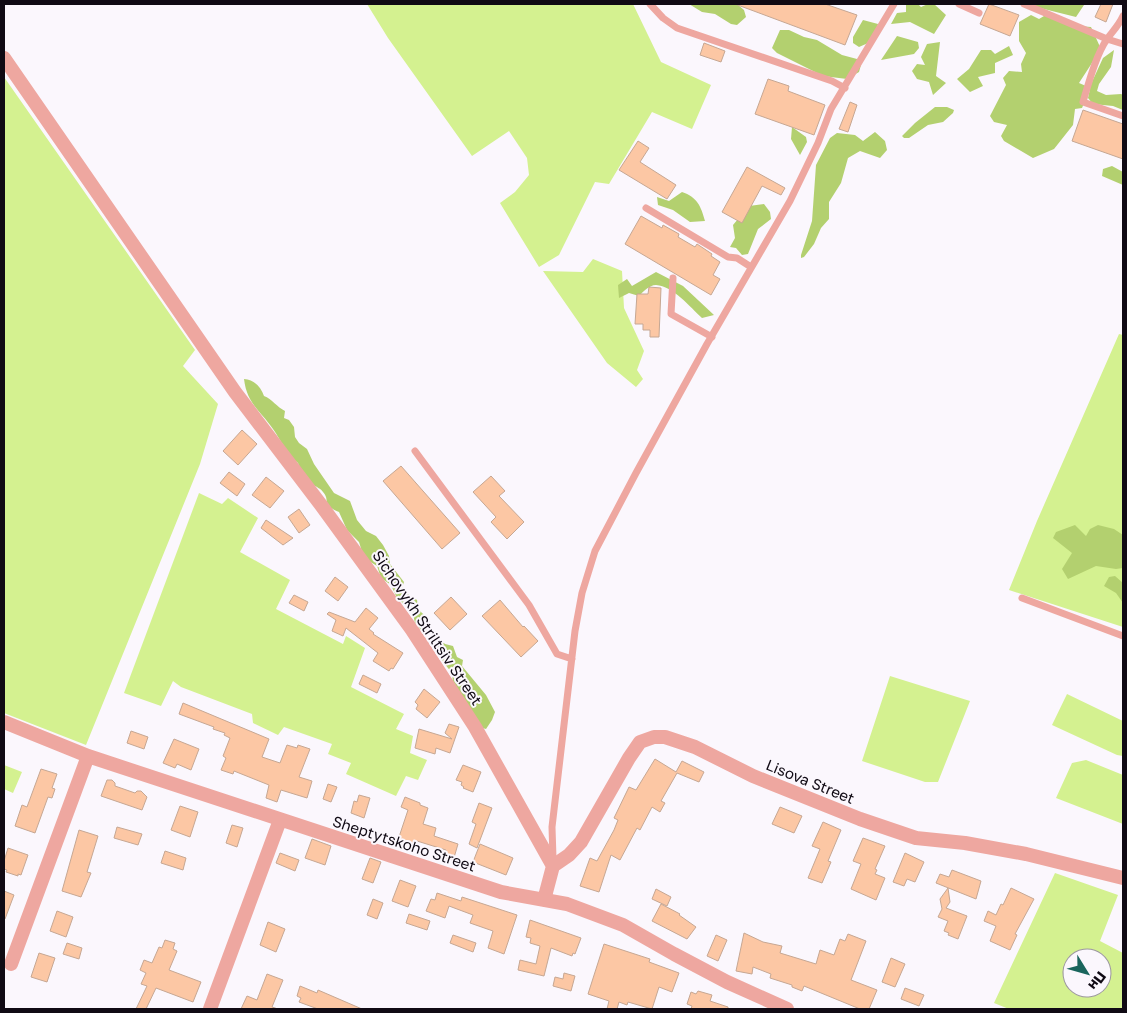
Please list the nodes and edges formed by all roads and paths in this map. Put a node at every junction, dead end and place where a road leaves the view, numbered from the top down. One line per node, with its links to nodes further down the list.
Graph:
1 (651, 4): 10 (lane)
2 (894, 4): 10 (lane)
3 (959, 4): 5 (lane)
4 (1024, 4): 7 (lane)
5 (979, 13)
6 (1123, 16): 7 (lane)
7 (1107, 39): 8 (lane); 11 (lane)
8 (1123, 44)
9 (4, 58): 23 (street, Sichovykh Striltsiv Street)
10 (845, 88): 13 (lane)
11 (1123, 116)
12 (646, 208): 13 (lane)
13 (751, 267): 15 (lane)
14 (673, 278): 15 (lane)
15 (712, 337): 19 (lane)
16 (415, 451): 19 (lane)
17 (1022, 598): 18 (lane)
18 (1123, 636)
19 (572, 659): 23 (lane)
20 (4, 722): 21 (street, Sheptytskoho Street)
21 (88, 756): 22 (street, Sheptytskoho Street); 26 (street)
22 (280, 820): 25 (street, Sheptytskoho Street); 27 (street)
23 (553, 866): 24 (street, Lisova Street); 25 (street)
24 (1123, 878)
25 (544, 900): 28 (street, Sheptytskoho Street)
26 (11, 964)
27 (210, 1009)
28 (787, 1009)

